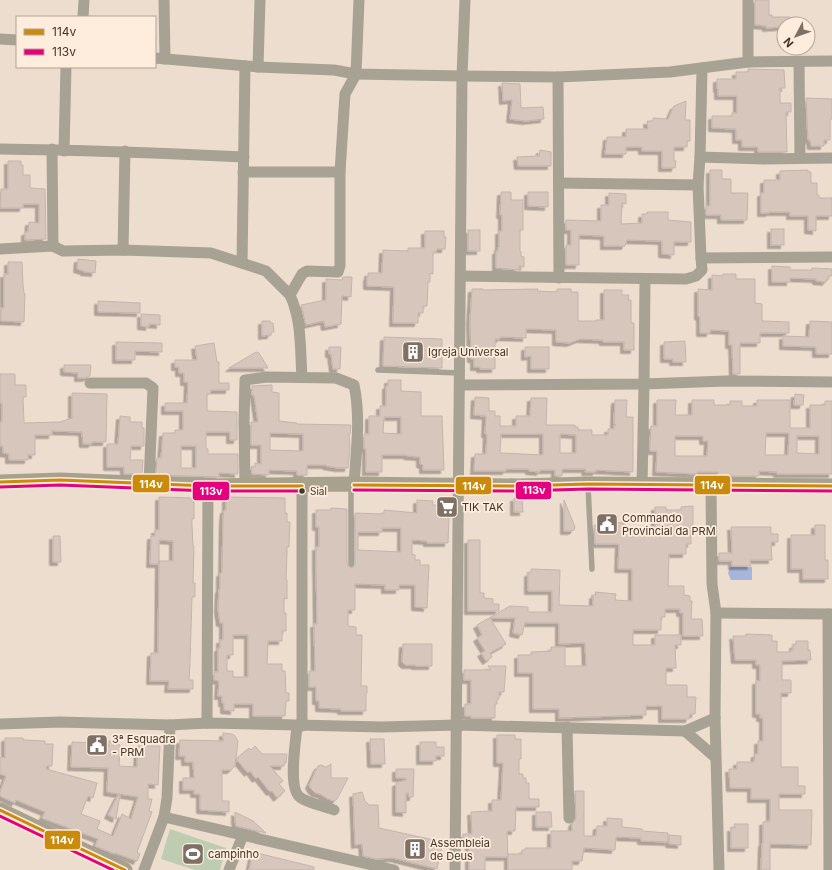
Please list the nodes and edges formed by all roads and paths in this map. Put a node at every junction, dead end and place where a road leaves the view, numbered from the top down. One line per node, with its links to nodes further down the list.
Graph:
1 (84, 0): 7 (street)
2 (164, 0): 10 (street)
3 (260, 0): 15 (street)
4 (359, 0): 18 (street)
5 (465, 0): 19 (street)
6 (748, 0): 12 (street)
7 (83, 16)
8 (0, 39): 9 (street)
9 (16, 40)
10 (160, 59): 14 (street)
11 (832, 61): 13 (street)
12 (748, 62): 13 (street); 17 (street)
13 (799, 62): 27 (street)
14 (245, 66): 15 (street); 25 (street)
15 (258, 67): 18 (street)
16 (66, 68): 23 (street)
17 (702, 68): 20 (street); 26 (street)
18 (356, 74): 19 (street); 30 (street)
19 (462, 76): 20 (street); 39 (street)
20 (558, 77): 31 (street)
21 (0, 149): 22 (street)
22 (52, 150): 23 (street); 33 (street)
23 (64, 151): 24 (street)
24 (125, 151): 25 (street); 35 (street)
25 (244, 157): 29 (street)
26 (700, 158): 27 (street); 32 (street)
27 (800, 158): 28 (street)
28 (832, 158)
29 (243, 172): 30 (street); 38 (street)
30 (340, 172): 42 (street)
31 (559, 183): 32 (street); 40 (street)
32 (698, 185): 37 (street)
33 (52, 246): 34 (street); 35 (street)
34 (0, 249)
35 (123, 250): 38 (street)
36 (832, 257): 37 (street)
37 (701, 258): 41 (street)
38 (242, 263): 42 (street)
39 (461, 276): 40 (street); 44 (street)
40 (559, 278): 41 (street)
41 (645, 279): 48 (street)
42 (290, 295): 45 (street)
43 (378, 370): 44 (lane)
44 (460, 373): 49 (street)
45 (302, 377): 53 (street); 57 (street)
46 (832, 382): 48 (street)
47 (90, 383): 51 (street)
48 (644, 384): 49 (street); 54 (street)
49 (460, 385): 59 (street)
50 (0, 482): 51 (street)
51 (149, 484): 56 (street)
52 (588, 484): 54 (street); 59 (street); 62 (lane)
53 (353, 485): 58 (street); 59 (street); 61 (lane)
54 (642, 485): 55 (street)
55 (710, 485): 60 (street); 63 (street)
56 (208, 486): 57 (street); 66 (street)
57 (245, 486): 58 (street)
58 (302, 486): 70 (street)
59 (460, 486): 69 (street)
60 (832, 486)
61 (351, 564)
62 (592, 569)
63 (716, 613): 64 (street); 65 (street)
64 (830, 614): 85 (street)
65 (714, 718): 72 (street); 73 (street)
66 (207, 723): 68 (street); 70 (street)
67 (0, 724): 68 (street)
68 (170, 725): 76 (street)
69 (457, 725): 70 (street); 71 (street); 83 (street)
70 (300, 726): 75 (street)
71 (567, 727): 72 (street); 77 (street)
72 (685, 731): 73 (street)
73 (715, 757): 84 (street)
74 (0, 810): 79 (street)
75 (334, 810)
76 (164, 817): 78 (street); 80 (street)
77 (569, 818)
78 (243, 835): 81 (street); 82 (street)
79 (125, 870)
80 (144, 870)
81 (229, 870)
82 (394, 870)
83 (455, 870)
84 (719, 870)
85 (829, 870)

